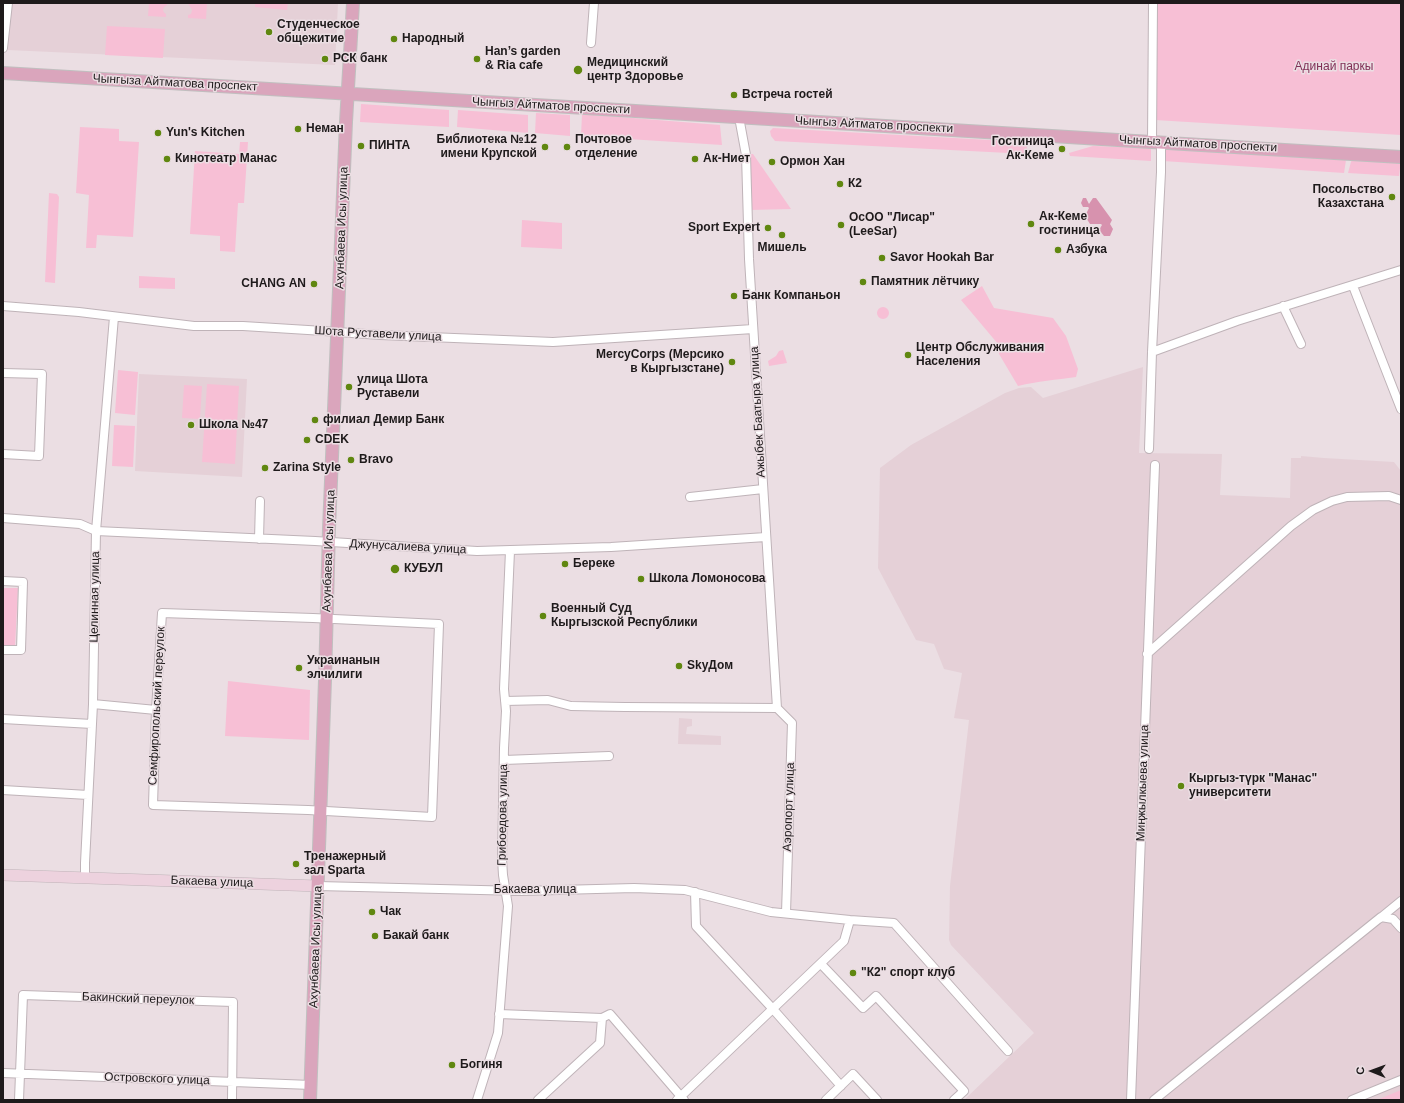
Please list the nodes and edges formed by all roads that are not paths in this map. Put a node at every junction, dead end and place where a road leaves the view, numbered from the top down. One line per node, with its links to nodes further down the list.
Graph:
1 (8, 3): 6 (street)
2 (353, 3): 8 (main road, Ахунбаева Исы улица)
3 (594, 3): 5 (street)
4 (1153, 3): 10 (street)
5 (591, 44)
6 (3, 48)
7 (3, 73): 8 (main road, Чынгыза Айтматова проспект)
8 (348, 94): 9 (main road, Чынгыз Айтматов проспекти); 18 (main road, Ахунбаева Исы улица)
9 (739, 117): 10 (main road, Чынгыз Айтматов проспекти); 17 (street, Ажыбек Баатыра улица)
10 (1156, 142): 11 (main road, Чынгыз Айтматов проспекти); 20 (street)
11 (1401, 156)
12 (1401, 270): 13 (street)
13 (1353, 286): 15 (street); 22 (street)
14 (3, 306): 16 (street, Шота Руставели улица)
15 (1283, 306): 19 (street); 20 (street)
16 (114, 317): 18 (street, Шота Руставели улица); 31 (street, Целинная улица)
17 (754, 329): 18 (street, Шота Руставели улица); 26 (street, Ажыбек Баатыра улица)
18 (338, 331): 34 (main road, Ахунбаева Исы улица)
19 (1301, 344)
20 (1152, 352): 23 (street)
21 (3, 373): 24 (street)
22 (1401, 408)
23 (1149, 449)
24 (3, 454)
25 (1154, 465): 39 (street, Миңжылкыева улица)
26 (763, 489): 27 (street); 32 (street, Ажыбек Баатыра улица)
27 (690, 497)
28 (1401, 500): 39 (street)
29 (260, 501): 33 (street)
30 (3, 518): 31 (street, Джунусалиева улица)
31 (96, 531): 33 (street, Джунусалиева улица); 41 (street, Целинная улица)
32 (766, 537): 35 (street, Джунусалиева улица); 42 (street, Ажыбек Баатыра улица)
33 (259, 538): 34 (street, Джунусалиева улица)
34 (329, 542): 35 (street, Джунусалиева улица); 37 (main road, Ахунбаева Исы улица)
35 (510, 551): 40 (street, Грибоедова улица)
36 (3, 581): 38 (street)
37 (327, 619): 43 (street, Семфиропольский переулок); 50 (main road, Ахунбаева Исы улица); 50 (street, Семфиропольский переулок)
38 (3, 650)
39 (1148, 654): 81 (street, Миңжылкыева улица)
40 (505, 701): 42 (street); 47 (street, Грибоедова улица)
41 (93, 704): 43 (street); 45 (street, Целинная улица)
42 (776, 708): 57 (street, Аэропорт улица)
43 (156, 710): 50 (street, Семфиропольский переулок)
44 (3, 719): 45 (street)
45 (92, 724): 49 (street, Целинная улица)
46 (609, 756): 47 (street)
47 (504, 760): 54 (street, Грибоедова улица)
48 (3, 790): 49 (street)
49 (88, 795): 52 (street, Целинная улица)
50 (321, 810): 53 (main road, Ахунбаева Исы улица)
51 (3, 876): 52 (main road, Бакаева улица)
52 (86, 878): 53 (main road, Бакаева улица)
53 (318, 886): 54 (street, Бакаева улица); 70 (main road, Ахунбаева Исы улица)
54 (506, 890): 55 (street, Бакаева улица); 63 (street, Грибоедова улица)
55 (695, 892): 57 (street, Бакаева улица); 62 (street)
56 (1401, 900): 59 (street)
57 (786, 913): 58 (street, Бакаева улица)
58 (850, 920): 61 (street); 65 (street, Бакаева улица)
59 (1374, 923): 60 (street); 82 (street)
60 (1401, 928)
61 (821, 964): 62 (street); 80 (street)
62 (772, 1008): 71 (street); 72 (street)
63 (499, 1014): 64 (street); 76 (street, Грибоедова улица)
64 (602, 1018): 72 (street); 77 (street)
65 (1008, 1050)
66 (3, 1073): 67 (street, Островского улица)
67 (20, 1074): 69 (street, Островского улица); 69 (street, Бакинский переулок); 73 (street)
68 (1401, 1080): 83 (street)
69 (232, 1082): 70 (street, Островского улица); 74 (street, Бакинский переулок)
70 (311, 1085): 75 (main road, Ахунбаева Исы улица)
71 (841, 1086): 78 (street); 79 (street)
72 (680, 1099)
73 (19, 1100)
74 (232, 1100)
75 (310, 1100)
76 (477, 1100)
77 (538, 1100)
78 (826, 1100)
79 (877, 1100)
80 (954, 1100)
81 (1131, 1100)
82 (1154, 1100)
83 (1352, 1100)

